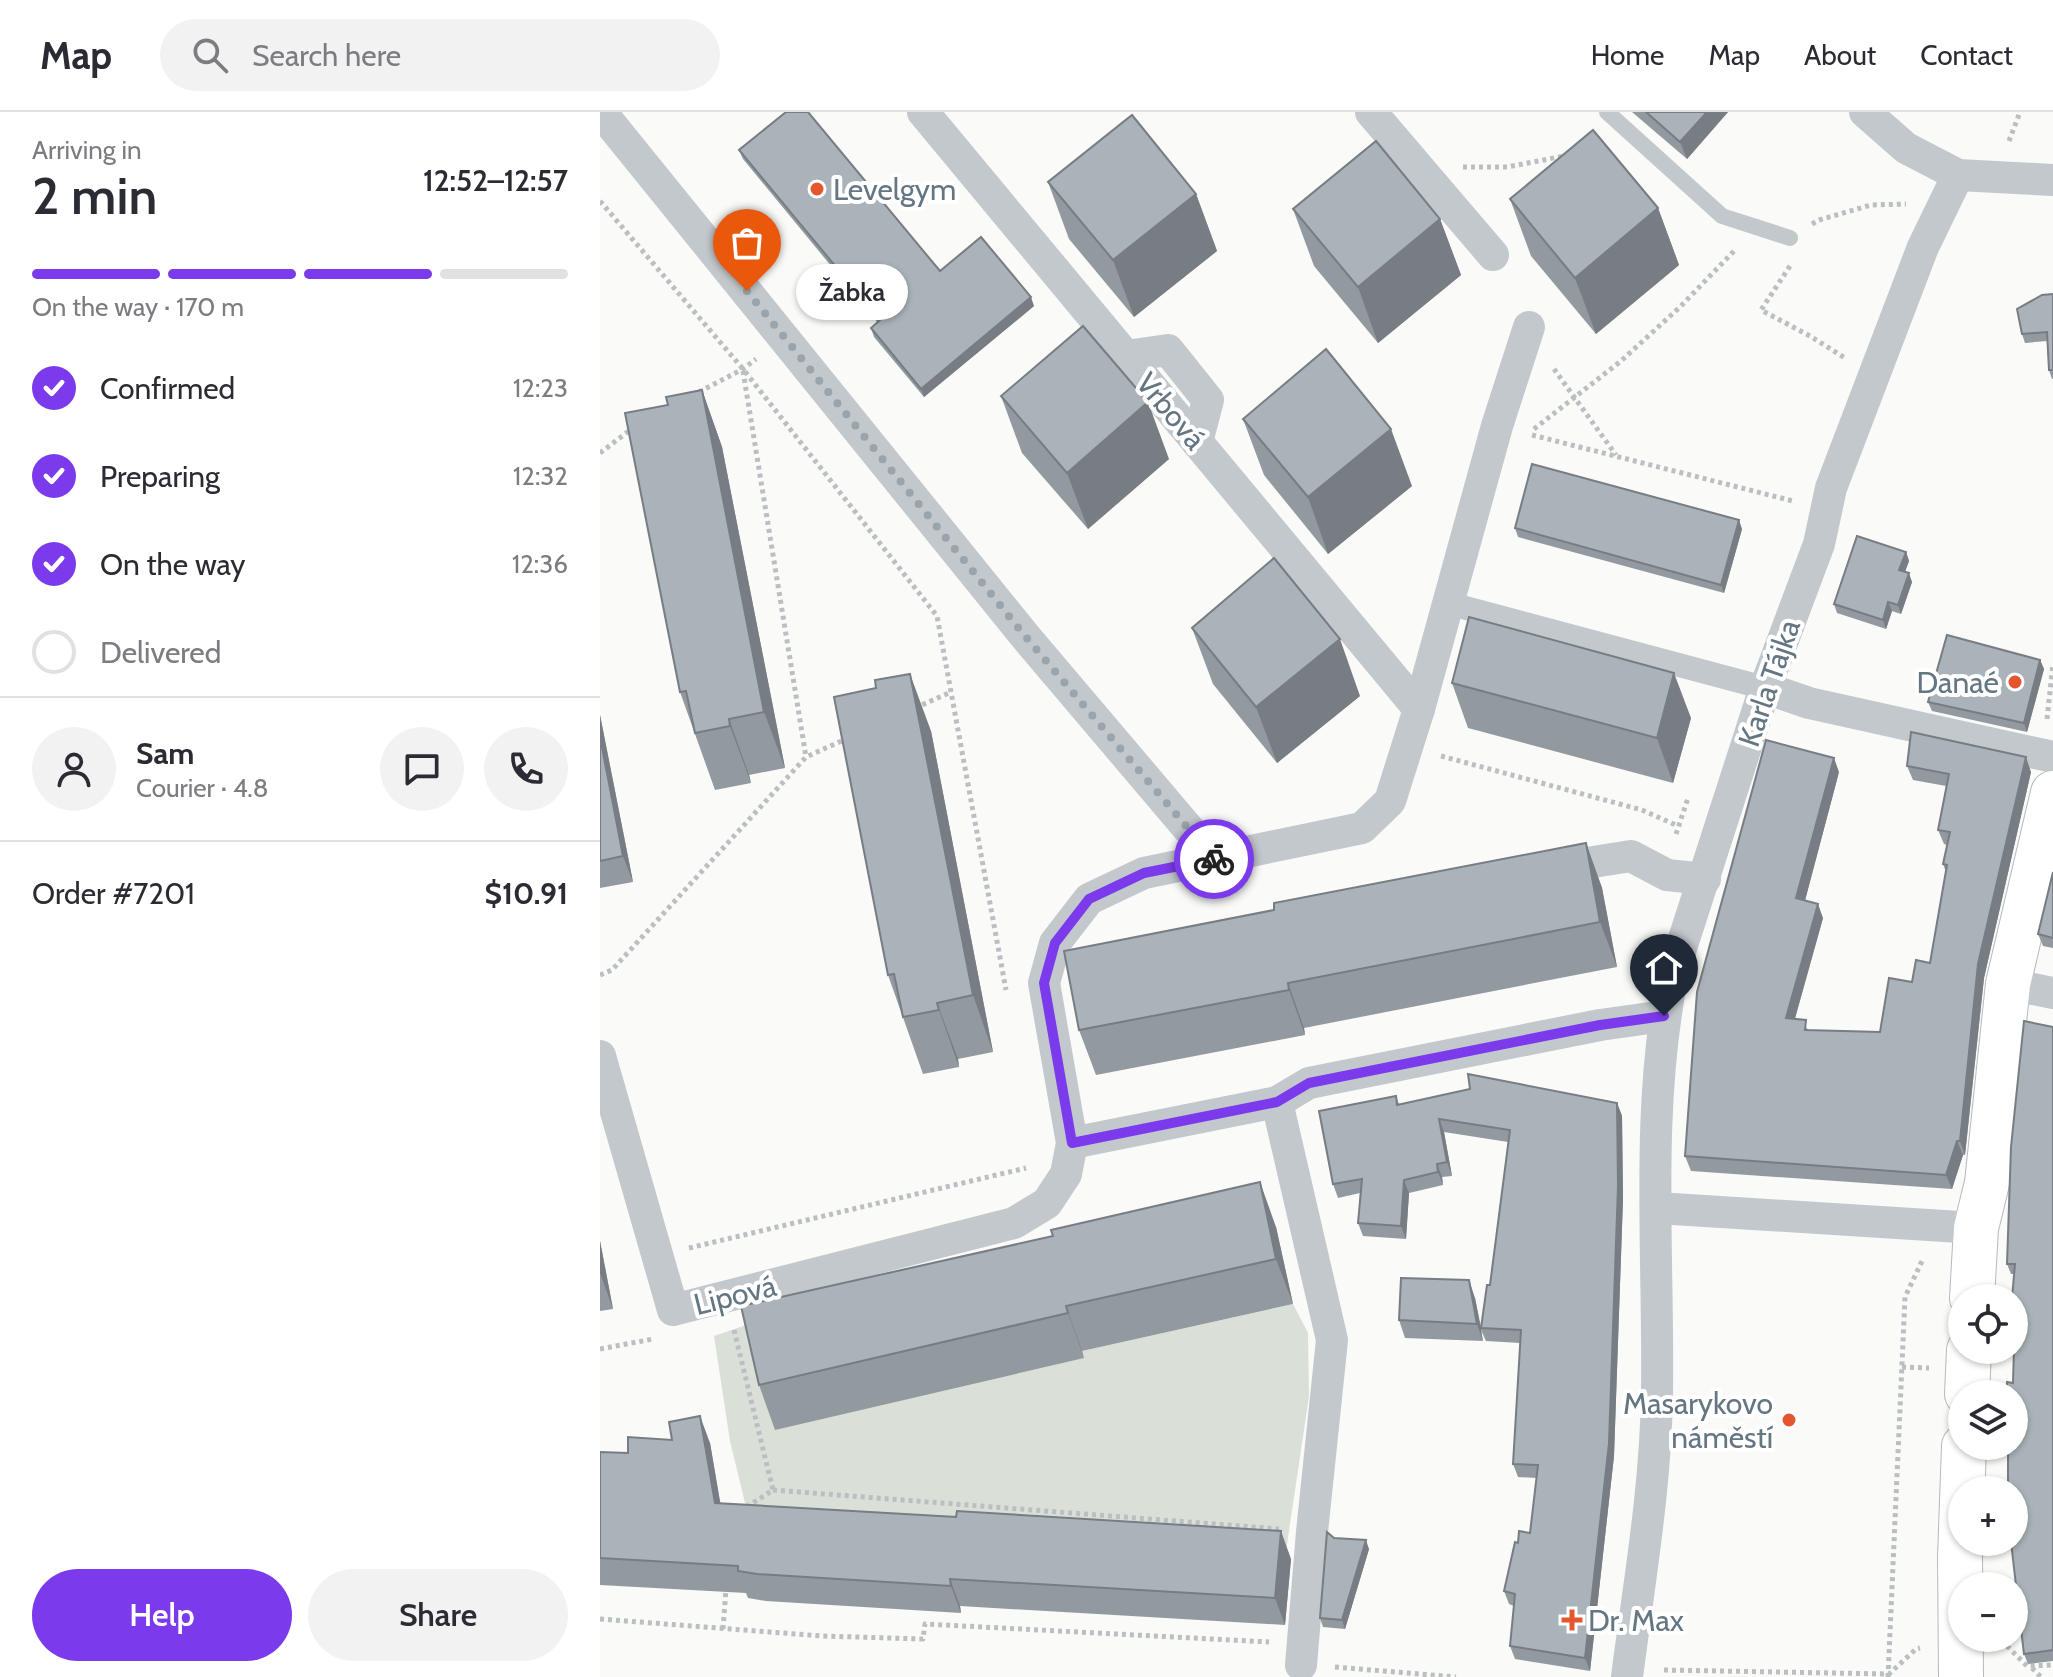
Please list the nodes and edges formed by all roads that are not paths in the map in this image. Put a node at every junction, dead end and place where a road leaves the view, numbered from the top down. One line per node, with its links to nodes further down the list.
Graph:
1 (601, 112): 16 (street)
2 (923, 112): 13 (street, Vrbová)
3 (1371, 112): 9 (street)
4 (1607, 112): 8 (lane)
5 (1865, 112): 6 (street)
6 (1958, 175): 7 (street); 12 (street, Karla Tájka)
7 (2053, 180)
8 (1790, 238)
9 (1493, 255)
10 (1529, 327): 11 (street)
11 (1447, 603): 12 (street); 13 (street)
12 (1765, 688): 14 (street); 18 (street, Karla Tájka)
13 (1419, 709): 16 (street)
14 (2053, 757)
15 (2053, 793): 19 (main road)
16 (1214, 859): 24 (street)
17 (1521, 873): 18 (street)
18 (1705, 879): 21 (street, Karla Tájka)
19 (2008, 984): 20 (street); 26 (main road)
20 (2053, 993)
21 (1664, 1016): 23 (street); 25 (street, Karla Tájka)
22 (600, 1056): 24 (street, Lipová)
23 (1277, 1102): 24 (street); 29 (street)
24 (1072, 1143)
25 (1657, 1208): 26 (street); 30 (street)
26 (1976, 1228): 27 (main road)
27 (1973, 1284)
28 (1963, 1460): 31 (main road)
29 (1301, 1665)
30 (1628, 1674)
31 (1961, 1677)

